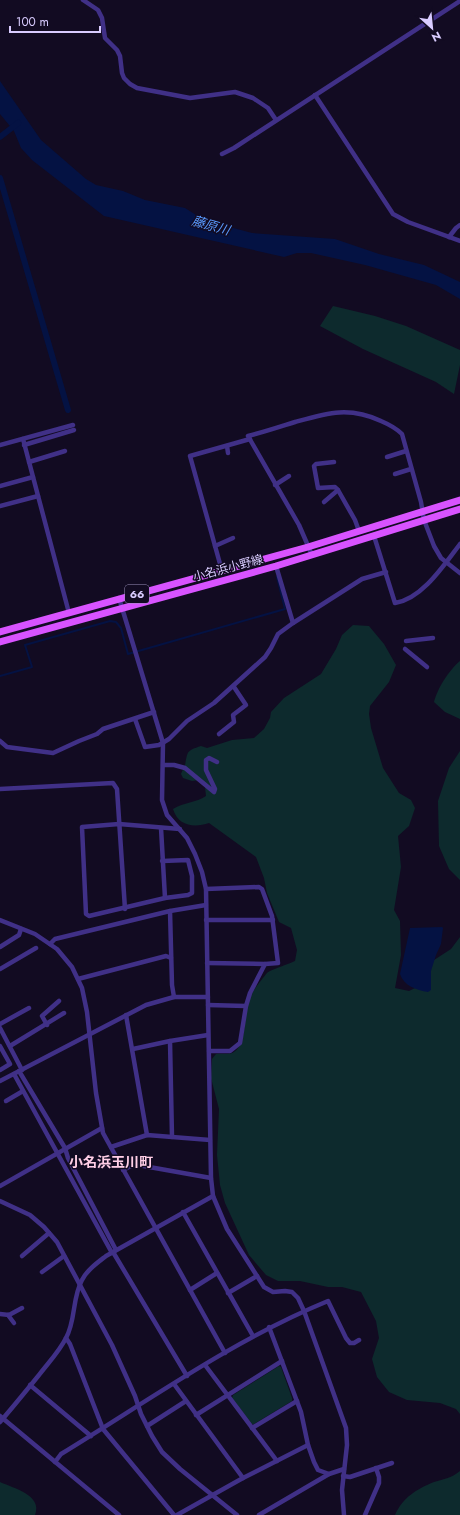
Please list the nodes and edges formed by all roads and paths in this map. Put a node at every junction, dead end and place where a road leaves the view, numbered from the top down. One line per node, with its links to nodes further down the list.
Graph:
1 (82, 0): 4 (street)
2 (460, 0): 3 (street)
3 (315, 95): 4 (street); 7 (street)
4 (276, 120): 5 (street)
5 (222, 154)
6 (460, 225): 7 (street)
7 (449, 237): 8 (street)
8 (460, 241)
9 (73, 425): 11 (street)
10 (74, 430): 14 (street)
11 (23, 439): 13 (street); 14 (street)
12 (250, 439): 15 (street); 16 (street); 26 (street)
13 (0, 445)
14 (24, 445): 20 (street)
15 (227, 446): 18 (street); 40 (street)
16 (406, 450): 19 (street); 22 (street)
17 (65, 452): 20 (street)
18 (228, 453)
19 (387, 457)
20 (29, 462): 25 (street)
21 (334, 462): 28 (street)
22 (411, 469): 23 (street); 34 (street)
23 (394, 474)
24 (289, 476): 26 (street)
25 (33, 478): 27 (street); 29 (street)
26 (275, 485): 41 (street)
27 (0, 486)
28 (338, 490): 31 (street); 36 (street)
29 (38, 496): 32 (street); 50 (street)
30 (460, 500): 34 (main road, 小名浜小野線 / 66)
31 (324, 502)
32 (0, 506)
33 (460, 508): 35 (main road, 小名浜小野線 / 66)
34 (422, 511): 35 (street); 36 (main road, 小名浜小野線 / 66)
35 (424, 520): 37 (main road, 小名浜小野線 / 66); 43 (street)
36 (359, 531): 41 (main road, 小名浜小野線 / 66)
37 (374, 536): 42 (main road, 小名浜小野線 / 66); 46 (street)
38 (233, 538): 40 (street)
39 (460, 544): 43 (street)
40 (216, 546): 45 (street)
41 (308, 547): 42 (street); 45 (main road, 小名浜小野線 / 66)
42 (312, 555): 44 (main road, 小名浜小野線 / 66)
43 (446, 562): 46 (street); 47 (street)
44 (276, 566): 49 (main road, 小名浜小野線 / 66); 51 (street)
45 (222, 571): 48 (main road, 小名浜小野線 / 66)
46 (386, 572): 51 (street)
47 (460, 573)
48 (119, 598): 49 (street); 50 (main road, 小名浜小野線 / 66)
49 (122, 609): 55 (main road, 小名浜小野線 / 66); 59 (street)
50 (69, 613): 52 (main road, 小名浜小野線 / 66)
51 (293, 623): 58 (street)
52 (0, 632)
53 (433, 638): 54 (street)
54 (406, 641)
55 (0, 642)
56 (405, 649): 57 (street)
57 (427, 667)
58 (234, 686): 61 (street); 63 (street)
59 (154, 712): 60 (street); 63 (street)
60 (135, 719): 62 (street); 63 (street)
61 (219, 734)
62 (0, 743)
63 (163, 743): 65 (street)
64 (217, 762): 65 (street)
65 (164, 765): 69 (street)
66 (0, 789): 67 (street)
67 (119, 824): 68 (street); 74 (street); 74 (street)
68 (161, 828): 69 (street); 70 (street)
69 (180, 829): 71 (street)
70 (162, 861): 72 (street); 72 (street)
71 (206, 889): 73 (street); 78 (street)
72 (165, 898): 74 (street)
73 (206, 905): 75 (street); 77 (street)
74 (125, 909)
75 (170, 911): 80 (street); 83 (street)
76 (0, 920): 79 (street)
77 (206, 920): 78 (street); 84 (street)
78 (272, 920): 85 (street)
79 (21, 929): 80 (street); 81 (street)
80 (50, 944): 87 (street)
81 (0, 947)
82 (36, 948): 86 (street)
83 (171, 958): 87 (street); 88 (street)
84 (207, 963): 85 (street); 89 (street)
85 (265, 964): 92 (street)
86 (0, 969)
87 (78, 979): 99 (street)
88 (174, 997): 89 (street); 95 (street)
89 (208, 997): 91 (street)
90 (59, 1002): 97 (street)
91 (208, 1005): 92 (street); 100 (street)
92 (246, 1006): 105 (street)
93 (29, 1008): 96 (street)
94 (64, 1014): 97 (street)
95 (126, 1015): 99 (street); 104 (street)
96 (0, 1024)
97 (47, 1025): 103 (street)
98 (0, 1028): 103 (street)
99 (89, 1034): 107 (street); 112 (street)
100 (208, 1035): 101 (street); 105 (street)
101 (170, 1041): 104 (street); 114 (street)
102 (0, 1046): 106 (street)
103 (10, 1046): 107 (street)
104 (133, 1049): 113 (street)
105 (209, 1050): 115 (street)
106 (0, 1070)
107 (21, 1071): 108 (street); 117 (street)
108 (14, 1074): 109 (street); 110 (street)
109 (0, 1082)
110 (23, 1091): 111 (street); 118 (street)
111 (6, 1101)
112 (102, 1128): 116 (street); 117 (street)
113 (147, 1135): 114 (street); 116 (street)
114 (172, 1137): 115 (street)
115 (210, 1140): 120 (street)
116 (111, 1147): 119 (street)
117 (66, 1148): 118 (street); 127 (street)
118 (57, 1153): 121 (street); 127 (street)
119 (123, 1170): 120 (street); 125 (street)
120 (211, 1178): 122 (street)
121 (0, 1186)
122 (212, 1196): 124 (street); 132 (street)
123 (0, 1201): 126 (street)
124 (183, 1212): 125 (street); 131 (street)
125 (155, 1228): 127 (street); 134 (street)
126 (49, 1233): 128 (street); 129 (street)
127 (114, 1252): 133 (street); 148 (street)
128 (22, 1256)
129 (64, 1256): 130 (street); 133 (street)
130 (42, 1272)
131 (217, 1273): 134 (street); 135 (street)
132 (257, 1276): 135 (street); 137 (street)
133 (80, 1285): 143 (street); 154 (street)
134 (190, 1290): 145 (street)
135 (228, 1294): 142 (street)
136 (22, 1308): 139 (street)
137 (304, 1311): 141 (street); 144 (street); 166 (street)
138 (0, 1314): 139 (street)
139 (8, 1315): 140 (street)
140 (14, 1323)
141 (269, 1328): 142 (street); 146 (street)
142 (253, 1336): 145 (street)
143 (66, 1338): 150 (street); 159 (street)
144 (359, 1340)
145 (225, 1353): 147 (street)
146 (282, 1361): 151 (street); 153 (street)
147 (205, 1365): 148 (street); 151 (street)
148 (188, 1376): 149 (street)
149 (174, 1384): 152 (street); 154 (street)
150 (30, 1385): 156 (street); 160 (street)
151 (228, 1396): 155 (street); 158 (street)
152 (186, 1401): 155 (street); 157 (street)
153 (297, 1401): 158 (street); 161 (street)
154 (139, 1406): 157 (street); 159 (street)
155 (196, 1415): 169 (street)
156 (1, 1419): 163 (street)
157 (147, 1426): 170 (street)
158 (252, 1428): 162 (street)
159 (103, 1429): 160 (street); 172 (street)
160 (91, 1436): 163 (street)
161 (308, 1444): 162 (street); 167 (street)
162 (276, 1461): 169 (street)
163 (55, 1462): 171 (street)
164 (392, 1463): 165 (street)
165 (376, 1468): 168 (street); 177 (street)
166 (344, 1469): 167 (street); 168 (street)
167 (329, 1474): 175 (street)
168 (343, 1476): 176 (street)
169 (244, 1478): 170 (street)
170 (212, 1495): 173 (street); 174 (street)
171 (119, 1515)
172 (174, 1515)
173 (177, 1515)
174 (237, 1515)
175 (259, 1515)
176 (344, 1515)
177 (365, 1515)

